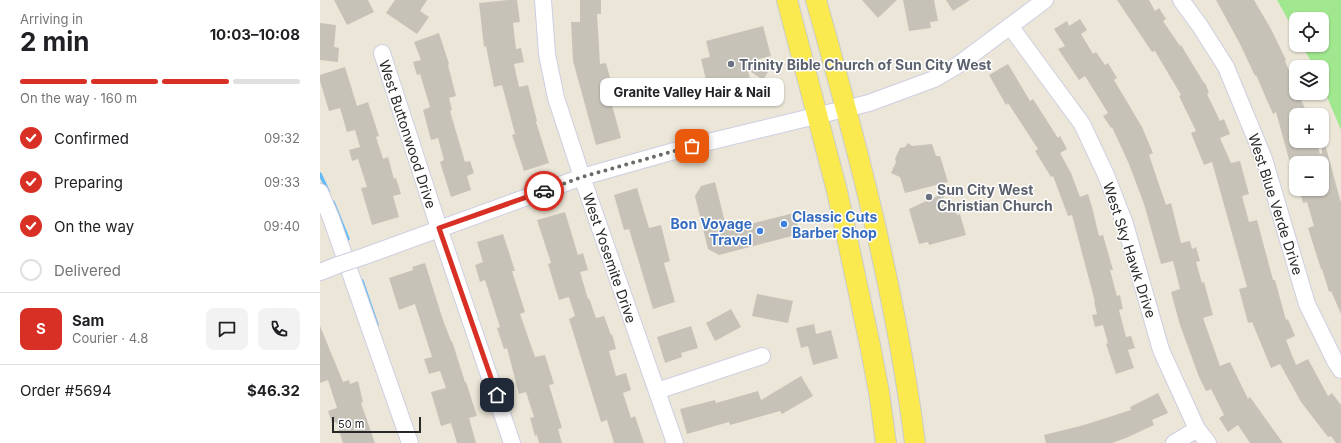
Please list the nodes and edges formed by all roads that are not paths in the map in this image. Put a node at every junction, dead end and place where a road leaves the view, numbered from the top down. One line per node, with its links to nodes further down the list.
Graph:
1 (543, 0): 9 (street, West Yosemite Drive)
2 (787, 0): 8 (main road)
3 (816, 0): 8 (main road)
4 (1046, 0): 6 (street)
5 (1181, 0): 14 (street, West Blue Verde Drive)
6 (1010, 26): 8 (street); 16 (street, West Sky Hawk Drive)
7 (382, 53): 11 (street, West Buttonwood Drive)
8 (831, 112): 9 (street); 20 (main road); 21 (main road)
9 (582, 177): 11 (street); 15 (street, West Yosemite Drive)
10 (320, 192): 17 (street)
11 (439, 228): 12 (street, bridge); 18 (street, West Buttonwood Drive)
12 (320, 272)
13 (762, 356): 15 (street)
14 (1341, 370)
15 (657, 391): 19 (street, West Yosemite Drive)
16 (1197, 429): 22 (street); 23 (street, West Sky Hawk Drive)
17 (410, 443)
18 (512, 443)
19 (675, 443)
20 (886, 443)
21 (915, 443)
22 (1174, 443)
23 (1208, 443)

